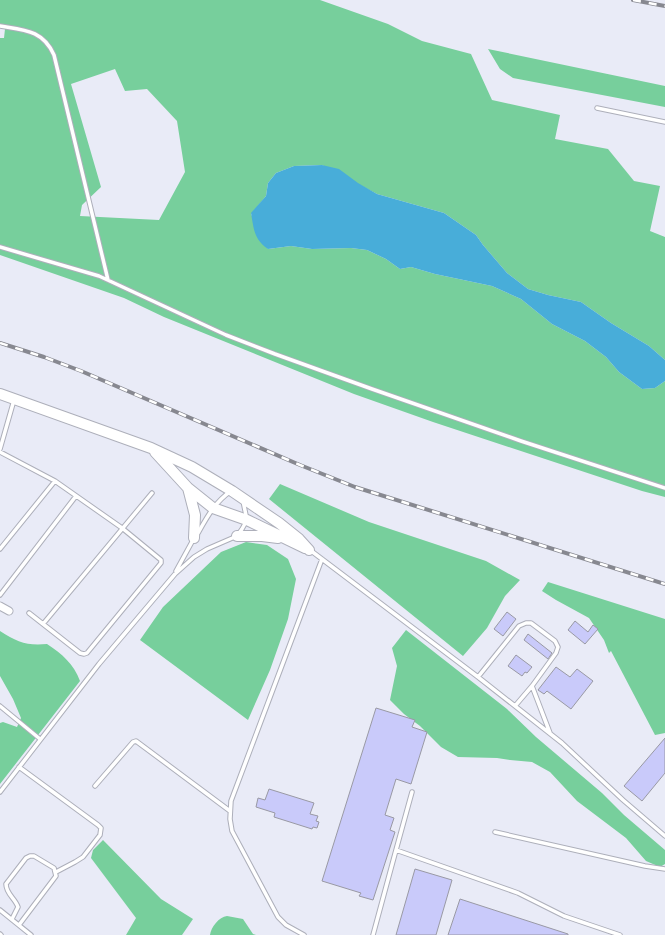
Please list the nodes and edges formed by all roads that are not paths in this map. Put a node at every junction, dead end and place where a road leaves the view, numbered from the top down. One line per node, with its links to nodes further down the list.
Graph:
1 (0, 26): 5 (lane)
2 (597, 108): 3 (lane)
3 (665, 122)
4 (0, 247): 5 (lane)
5 (108, 280): 12 (lane)
6 (0, 394): 7 (street)
7 (14, 398): 8 (street); 9 (lane)
8 (150, 448): 11 (street); 13 (street)
9 (0, 451): 10 (lane)
10 (55, 481): 15 (lane); 23 (lane)
11 (188, 488): 17 (street); 21 (street)
12 (665, 488)
13 (232, 491): 16 (street); 17 (lane)
14 (152, 493): 19 (lane)
15 (76, 496): 19 (lane); 27 (lane)
16 (242, 498): 18 (lane); 24 (street)
17 (213, 508): 18 (street); 21 (lane)
18 (247, 520): 20 (lane); 22 (street)
19 (122, 528): 31 (lane); 31 (lane)
20 (237, 536): 22 (street); 26 (lane)
21 (194, 538): 26 (lane)
22 (291, 542): 24 (street)
23 (0, 549)
24 (309, 550): 25 (lane)
25 (322, 559): 32 (lane); 42 (lane)
26 (175, 574): 37 (lane)
27 (0, 595)
28 (0, 606): 29 (street)
29 (9, 611)
30 (29, 613): 31 (lane)
31 (44, 624)
32 (478, 677): 33 (lane); 35 (lane)
33 (532, 686): 35 (lane); 36 (lane)
34 (0, 706): 37 (lane)
35 (515, 706): 36 (lane)
36 (551, 734): 44 (lane)
37 (40, 739): 38 (lane)
38 (19, 767): 40 (lane); 47 (lane)
39 (96, 786): 42 (lane)
40 (0, 792)
41 (412, 792): 45 (lane)
42 (230, 811): 52 (lane)
43 (495, 832): 46 (lane)
44 (665, 836)
45 (396, 850): 53 (lane); 54 (lane)
46 (665, 869)
47 (56, 872): 49 (lane); 50 (lane)
48 (0, 910): 49 (lane)
49 (12, 919): 50 (lane)
50 (18, 925): 51 (lane)
51 (31, 935)
52 (304, 935)
53 (373, 935)
54 (620, 935)

